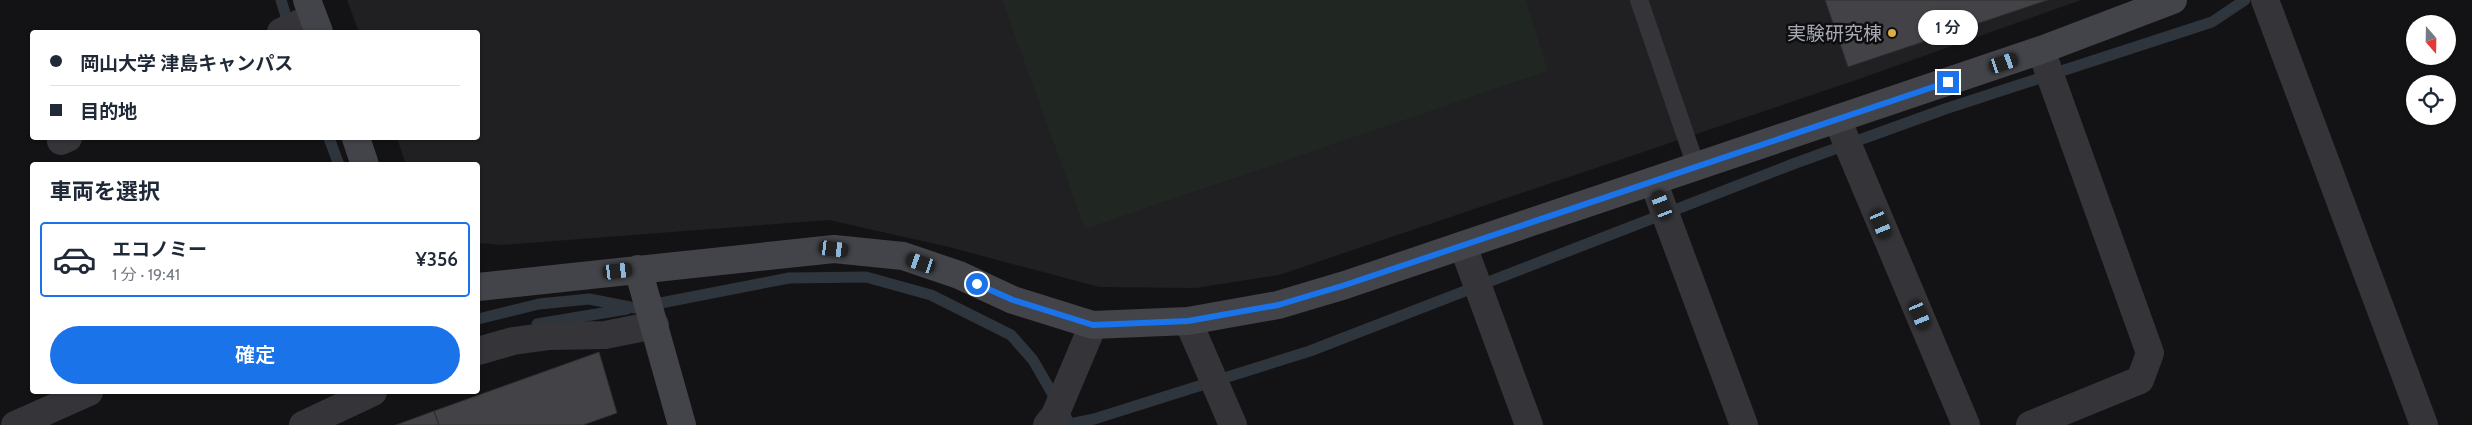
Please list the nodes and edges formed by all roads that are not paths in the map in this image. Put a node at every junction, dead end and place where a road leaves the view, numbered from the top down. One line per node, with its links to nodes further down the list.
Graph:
1 (1639, 0): 8 (lane)
2 (2173, 0): 4 (street)
3 (2264, 0): 28 (street)
4 (2047, 67): 5 (street); 27 (street)
5 (1844, 136): 8 (street); 26 (street)
6 (357, 140): 7 (street)
7 (364, 162)
8 (1696, 166): 9 (street)
9 (1661, 202): 10 (street); 25 (street)
10 (1463, 246): 14 (street); 24 (street)
11 (638, 269): 12 (street); 13 (street); 15 (street)
12 (480, 287)
13 (651, 314): 16 (street); 22 (street)
14 (1188, 321): 15 (street); 23 (street)
15 (1093, 325): 19 (street)
16 (480, 350)
17 (85, 394): 20 (street)
18 (369, 394): 21 (street)
19 (1055, 411)
20 (16, 425)
21 (302, 425)
22 (682, 425)
23 (1232, 425)
24 (1529, 425)
25 (1744, 425)
26 (1966, 425)
27 (2030, 425)
28 (2424, 425)

